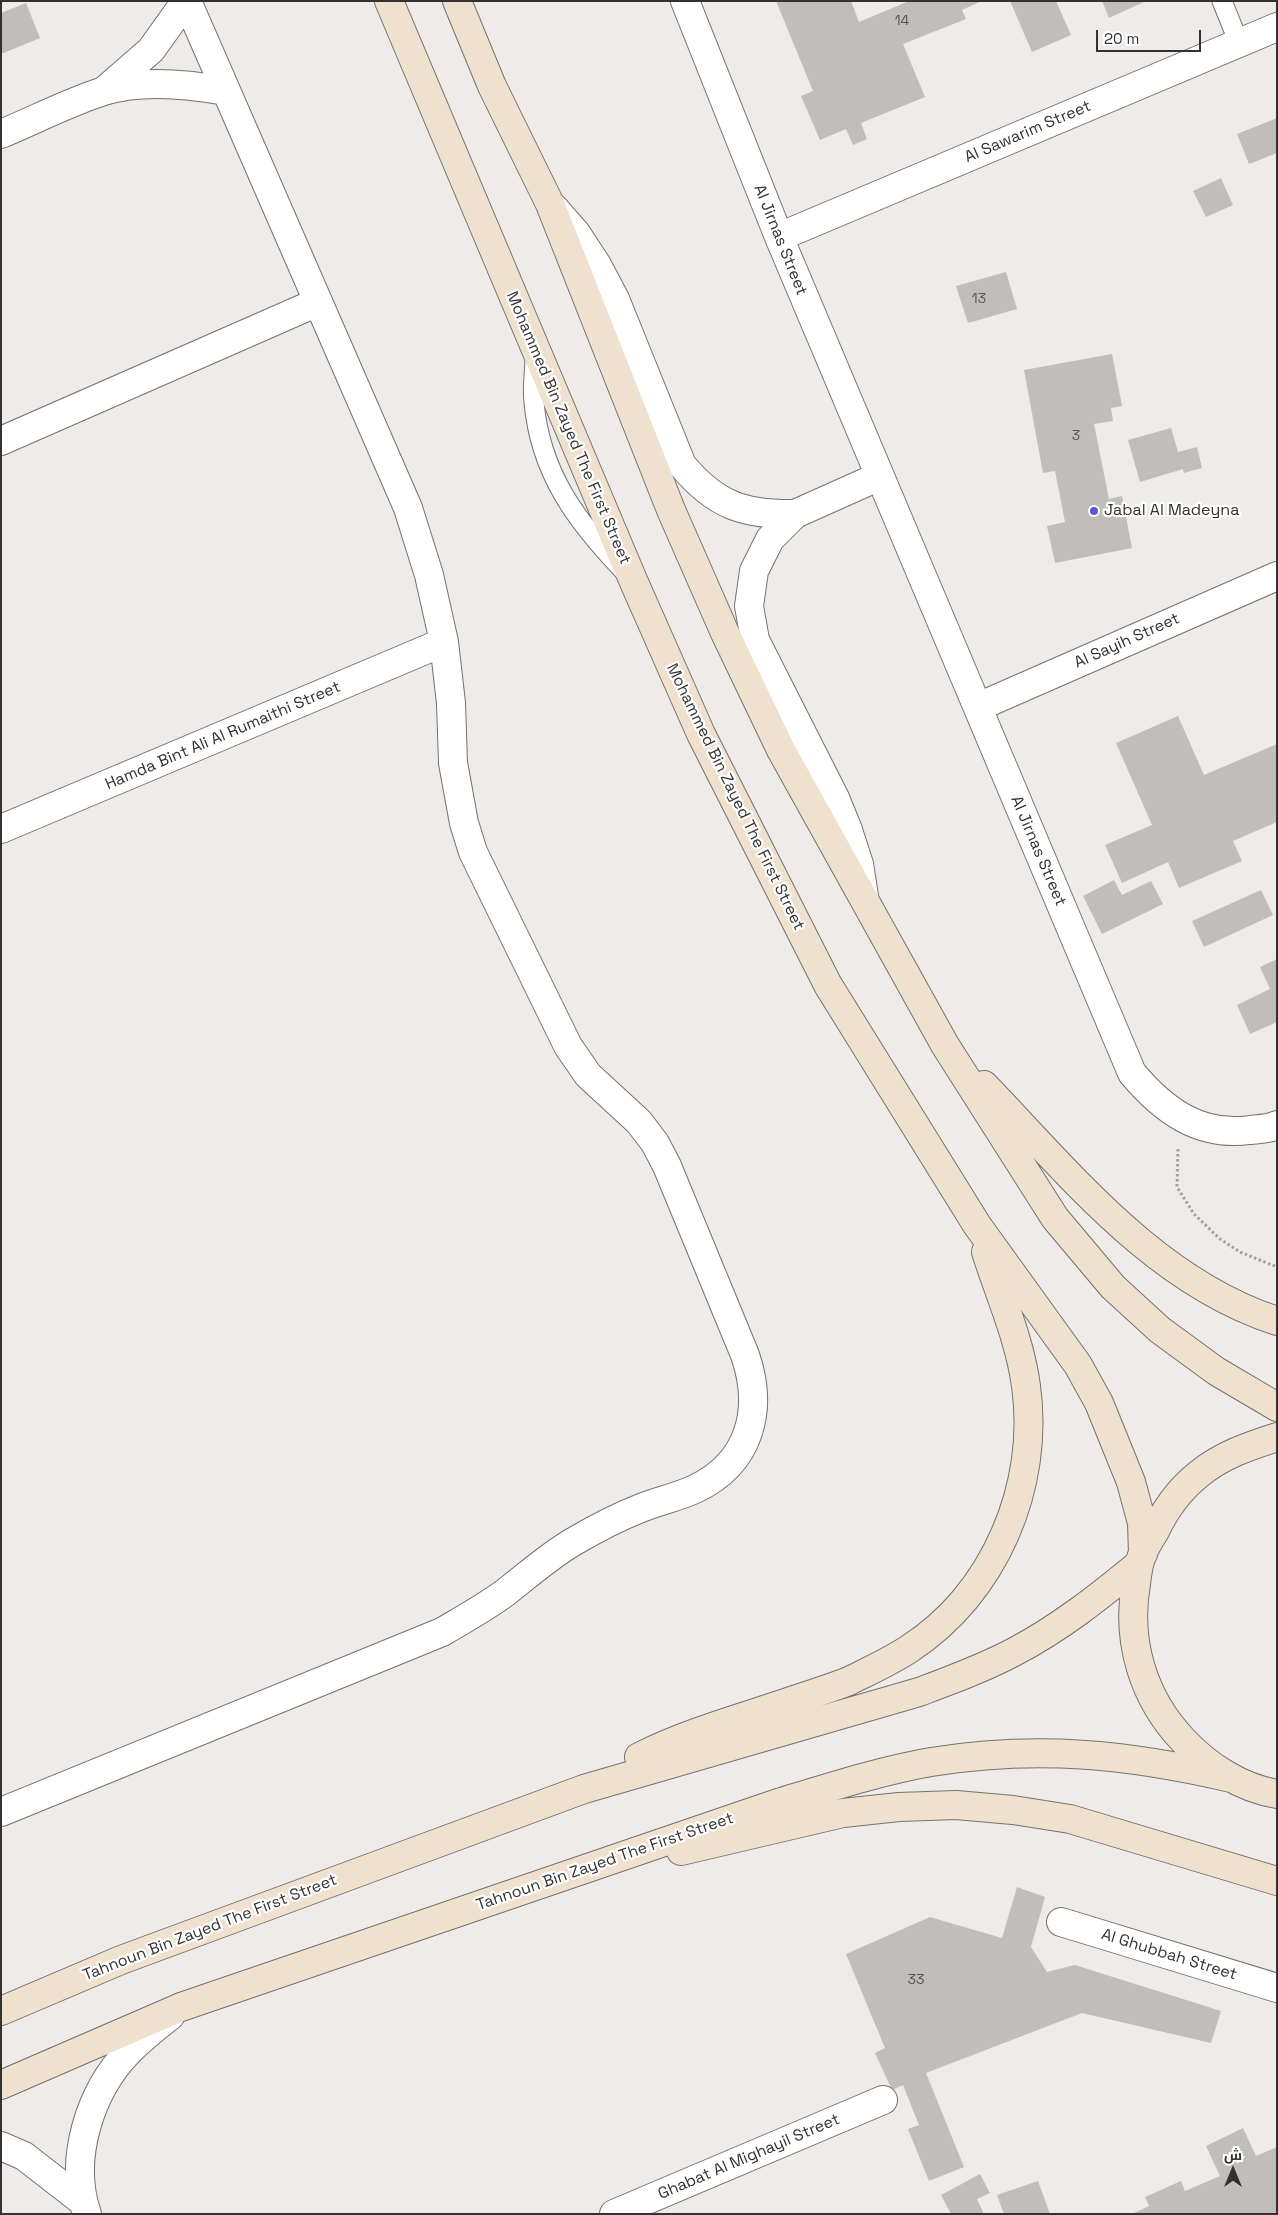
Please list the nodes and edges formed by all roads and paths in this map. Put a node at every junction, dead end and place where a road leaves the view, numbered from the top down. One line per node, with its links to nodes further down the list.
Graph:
1 (187, 1): 8 (street); 9 (street)
2 (389, 1): 25 (main road, Mohammed Bin Zayed The First Street)
3 (457, 1): 11 (main road)
4 (685, 1): 12 (street, Al Jirnas Street)
5 (1222, 1): 7 (lane)
6 (1277, 27): 7 (street, Al Sawarim Street)
7 (1239, 43): 12 (street, Al Sawarim Street)
8 (105, 90): 9 (street); 10 (street)
9 (226, 91): 13 (street)
10 (1, 134)
11 (550, 204): 16 (street); 21 (main road)
12 (778, 237): 15 (street, Al Jirnas Street)
13 (318, 302): 14 (street); 18 (street)
14 (1, 441)
15 (880, 476): 16 (street); 19 (street, Al Jirnas Street)
16 (794, 514): 21 (street)
17 (1277, 576): 19 (street, Al Sayih Street)
18 (444, 642): 20 (street, Hamda Bint Ali Al Rumaithi Street); 34 (street)
19 (978, 707): 23 (street, Al Jirnas Street)
20 (1, 830)
21 (865, 899): 22 (main road)
22 (945, 1045): 27 (main road); 28 (main road)
23 (1179, 1116): 24 (street, Al Jirnas Street); 26 (path)
24 (1277, 1126)
25 (977, 1225): 30 (main road, Mohammed Bin Zayed The First Street); 32 (main road)
26 (1277, 1267)
27 (1277, 1321)
28 (1277, 1407)
29 (1277, 1438): 30 (main road)
30 (1141, 1559): 31 (main road); 32 (main road, Tahnoun Bin Zayed The First Street)
31 (1231, 1778): 33 (main road); 35 (main road, Tahnoun Bin Zayed The First Street)
32 (584, 1789): 40 (main road, Tahnoun Bin Zayed The First Street)
33 (1277, 1794)
34 (1, 1812)
35 (615, 1858): 36 (main road); 39 (main road, Tahnoun Bin Zayed The First Street)
36 (1277, 1881)
37 (1062, 1922): 38 (street, Al Ghubbah Street)
38 (1277, 1988)
39 (181, 2007): 41 (main road, Tahnoun Bin Zayed The First Street); 44 (street)
40 (1, 2011)
41 (1, 2085)
42 (883, 2100): 45 (street, Ghabat Al Mighayil Street)
43 (1, 2146): 44 (street)
44 (85, 2207)
45 (614, 2214)

